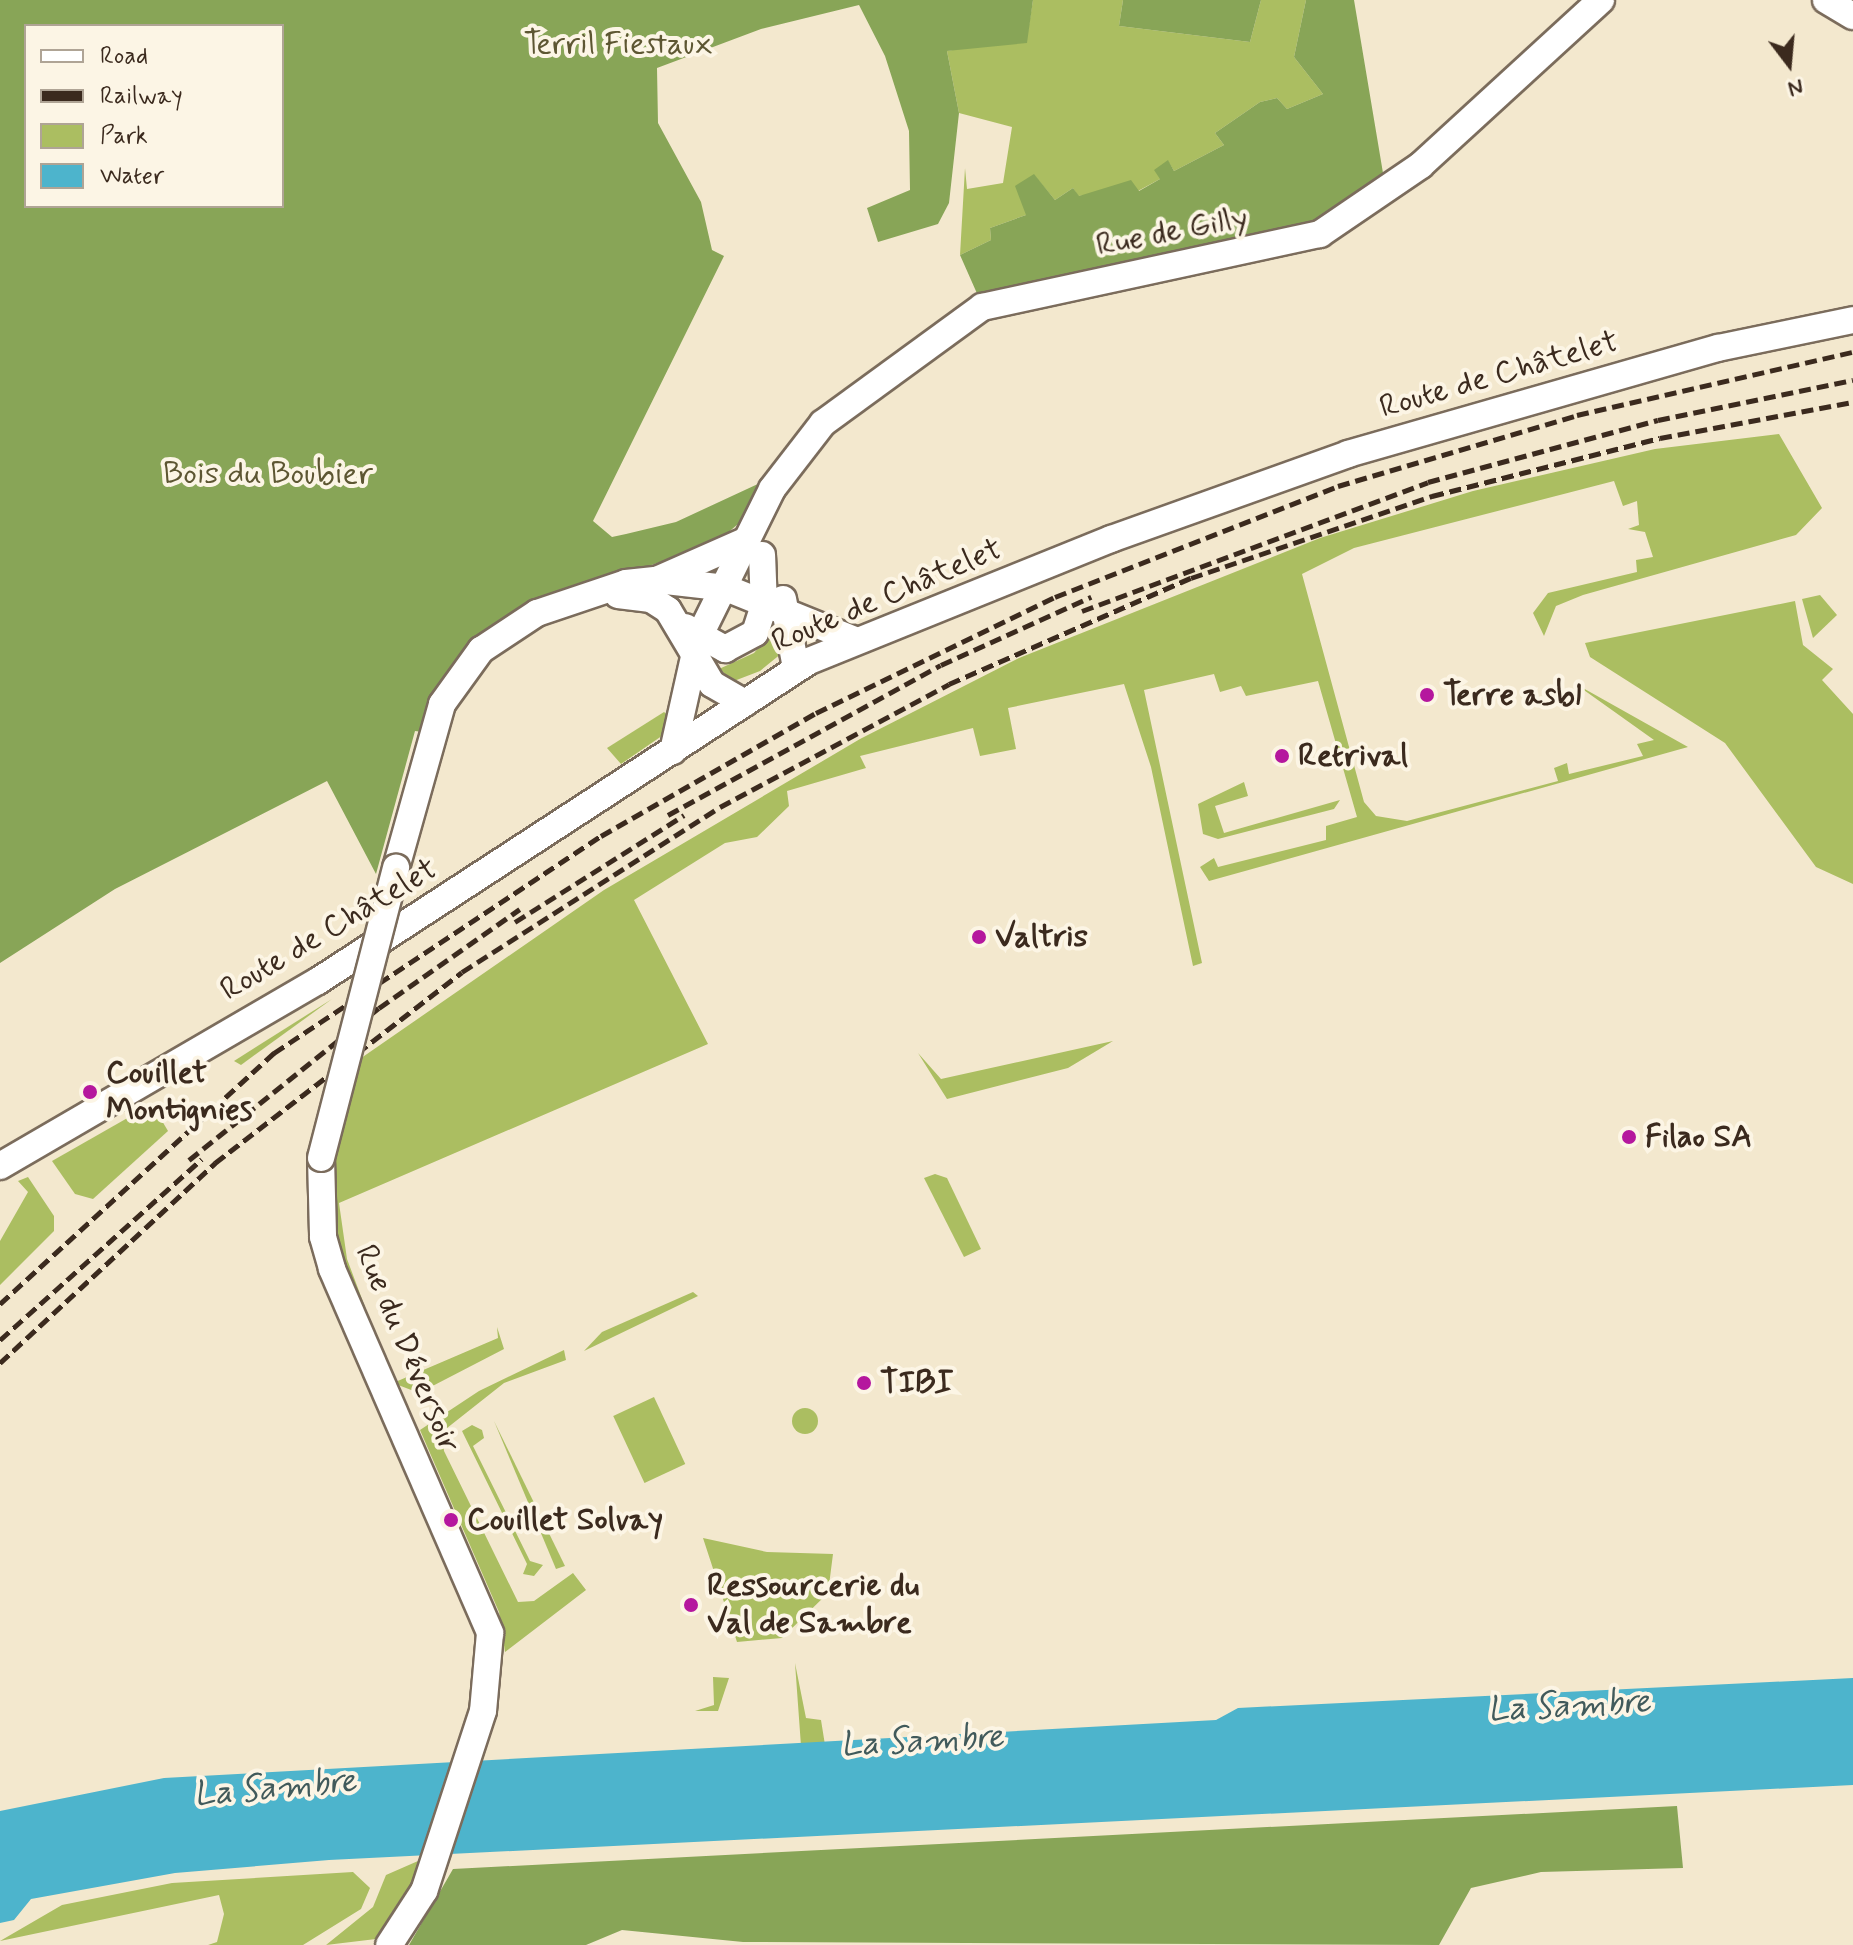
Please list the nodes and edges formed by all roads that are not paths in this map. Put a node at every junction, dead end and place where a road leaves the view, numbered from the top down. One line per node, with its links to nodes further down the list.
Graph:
1 (1601, 0): 5 (main road, Rue de Gilly)
2 (1826, 0): 3 (main road)
3 (1853, 16)
4 (1853, 320): 10 (main road, Route de Châtelet)
5 (755, 548): 6 (main road); 7 (main road, Rue de Gilly); 8 (main road)
6 (657, 580): 7 (main road, Rue du Déversoir); 9 (main road, Rue du Déversoir)
7 (726, 588): 8 (main road, Rue du Déversoir); 11 (main road, Rue de Gilly)
8 (776, 608): 10 (main road, Rue du Déversoir); 11 (main road); 12 (main road)
9 (537, 613): 11 (main road, Rue du Déversoir); 16 (main road, Rue du Déversoir, bridge)
10 (857, 641): 12 (main road, Route de Châtelet)
11 (694, 646): 13 (main road, Rue du Déversoir); 14 (main road)
12 (796, 668): 13 (main road, Route de Châtelet)
13 (745, 703): 14 (main road, Route de Châtelet)
14 (673, 751): 15 (main road, Route de Châtelet)
15 (0, 1166)
16 (389, 1945)

